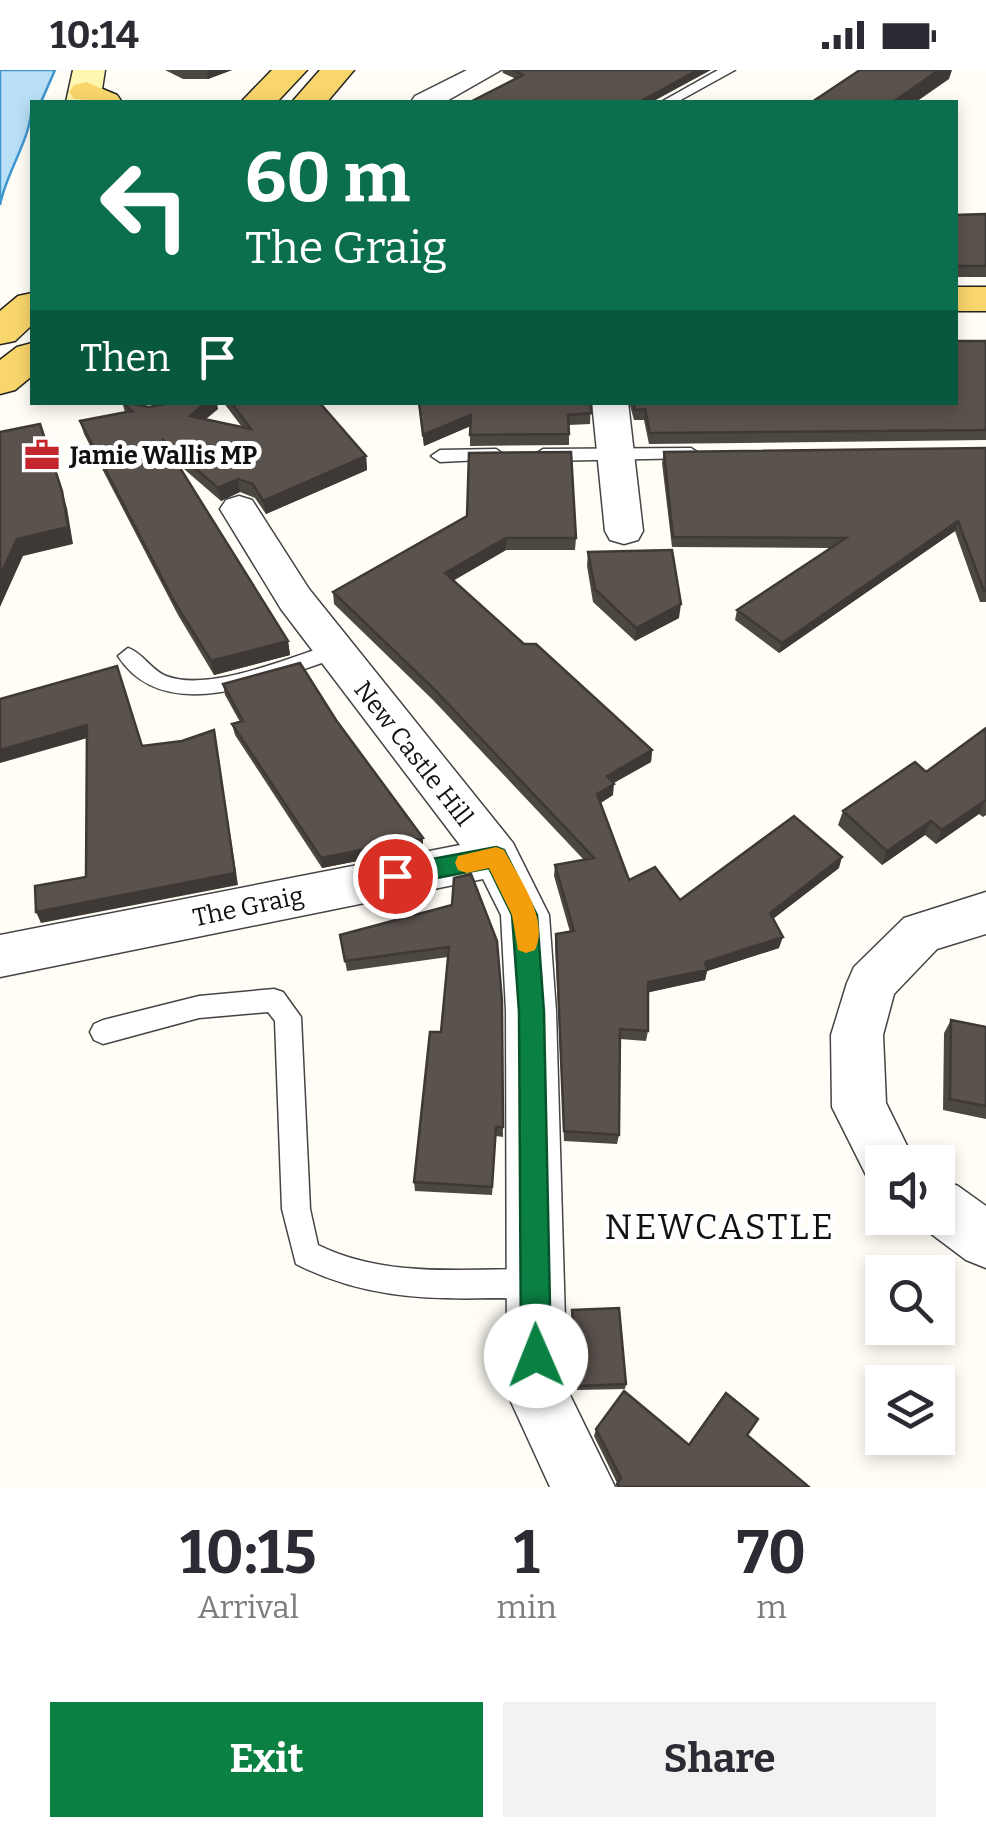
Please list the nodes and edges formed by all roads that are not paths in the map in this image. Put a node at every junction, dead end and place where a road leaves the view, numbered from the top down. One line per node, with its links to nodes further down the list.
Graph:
1 (292, 70): 5 (main road)
2 (338, 70): 6 (main road)
3 (488, 70): 7 (street)
4 (728, 70): 8 (lane)
5 (260, 100)
6 (311, 100)
7 (430, 100)
8 (672, 100)
9 (958, 299): 10 (main road)
10 (986, 299)
11 (30, 307): 12 (main road)
12 (0, 332)
13 (30, 358): 14 (main road)
14 (0, 381)
15 (610, 405): 17 (street)
16 (714, 453): 17 (lane)
17 (616, 455): 18 (lane); 20 (street)
18 (440, 456)
19 (240, 509): 21 (street, New Castle Hill)
20 (624, 531)
21 (336, 651): 22 (lane); 23 (street, New Castle Hill)
22 (128, 656)
23 (496, 857): 25 (street, The Graig); 30 (street, New Castle Hill)
24 (986, 912): 27 (street)
25 (0, 956)
26 (103, 1032): 30 (lane)
27 (879, 1145)
28 (955, 1217): 29 (street)
29 (986, 1240)
30 (534, 1282): 31 (street, New Castle Hill)
31 (583, 1487)

